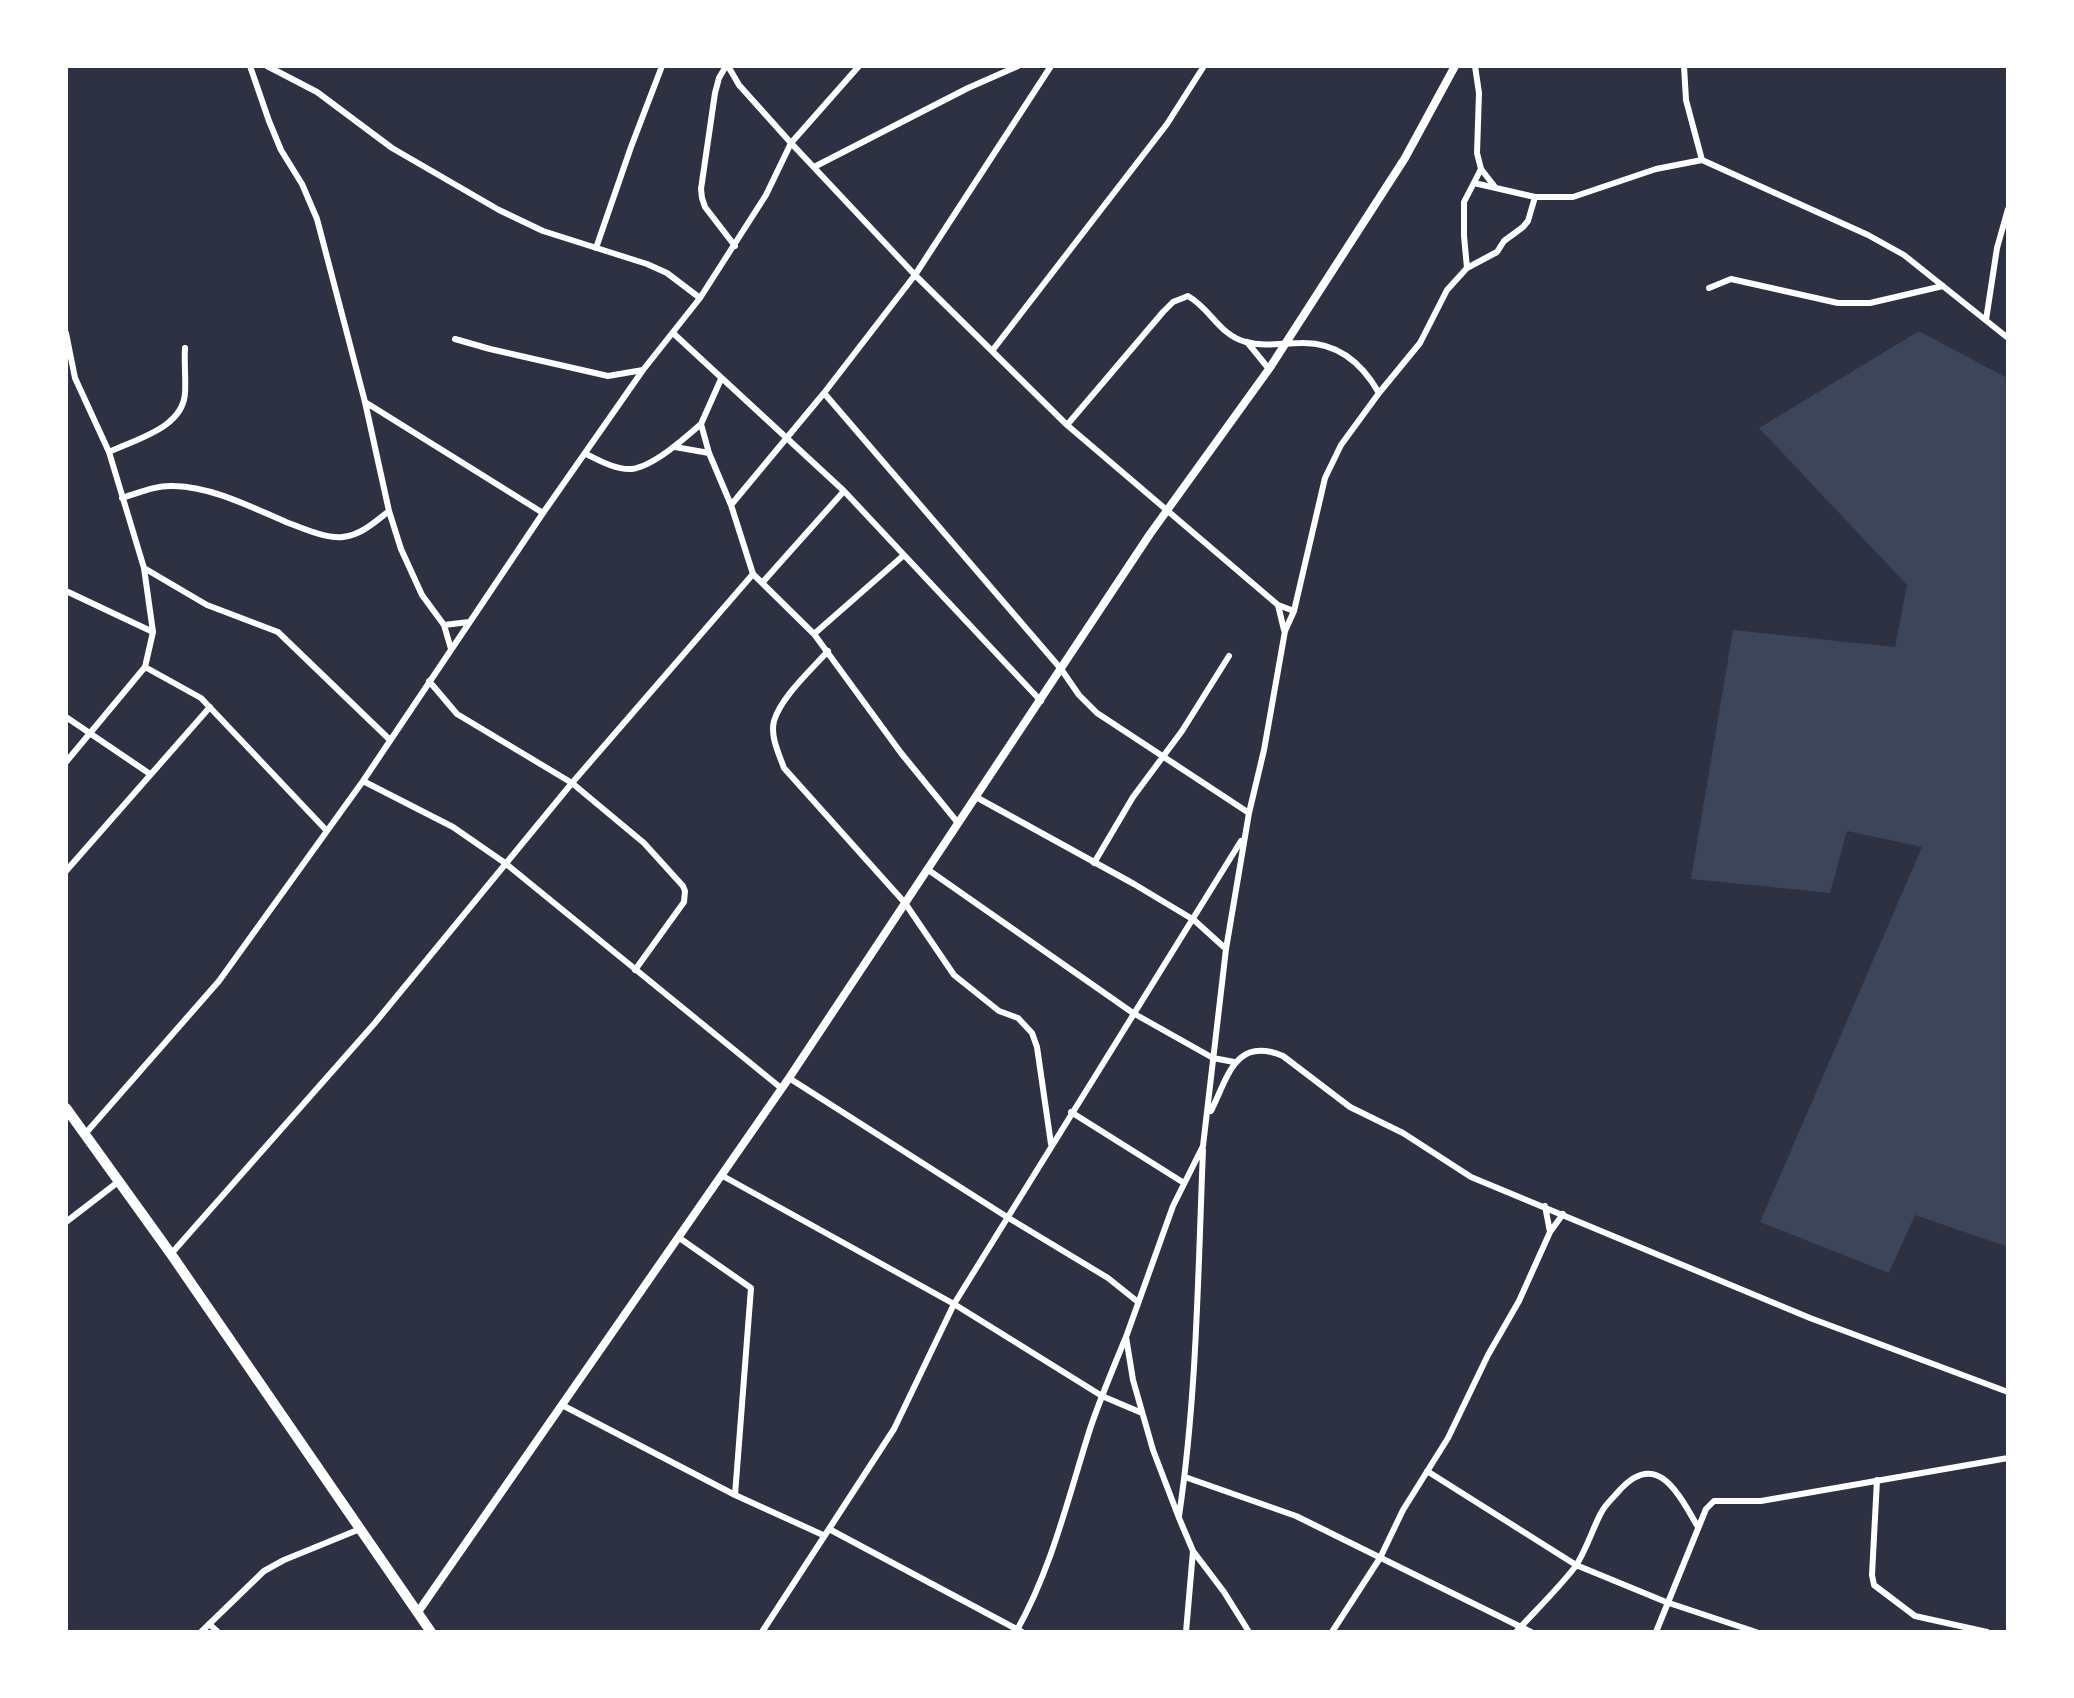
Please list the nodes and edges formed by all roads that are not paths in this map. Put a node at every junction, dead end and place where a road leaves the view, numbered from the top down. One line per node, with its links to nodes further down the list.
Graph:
1 (250, 66): 41 (street)
2 (267, 66): 21 (street)
3 (662, 66): 21 (street)
4 (727, 66): 12 (street); 20 (street)
5 (859, 66): 12 (street)
6 (1018, 66): 14 (street)
7 (1051, 66): 23 (street)
8 (1204, 66): 35 (street)
9 (1455, 66): 33 (street)
10 (1475, 66): 15 (street)
11 (1684, 66): 13 (street)
12 (791, 143): 14 (street); 20 (street)
13 (1702, 160): 18 (street); 24 (street)
14 (814, 167): 23 (street)
15 (1481, 169): 16 (street); 17 (street)
16 (1474, 183): 17 (street); 22 (street)
17 (1495, 187): 18 (street)
18 (1535, 197): 22 (street)
19 (2007, 209): 27 (street)
20 (735, 246): 26 (street)
21 (596, 248): 26 (street)
22 (1467, 268): 40 (street)
23 (915, 275): 35 (street); 39 (street)
24 (1943, 286): 25 (street); 27 (street)
25 (1709, 288)
26 (700, 298): 29 (street)
27 (1986, 320): 30 (street)
28 (66, 333): 46 (street)
29 (673, 333): 37 (street); 38 (street)
30 (2007, 338)
31 (455, 339): 37 (street)
32 (1247, 342): 33 (street); 36 (street); 43 (street)
33 (1284, 345): 36 (street); 40 (street)
34 (185, 348): 46 (street)
35 (992, 351): 43 (street)
36 (1269, 369): 53 (street)
37 (643, 370): 48 (street)
38 (721, 379): 42 (street); 44 (street)
39 (824, 393): 44 (street); 71 (street)
40 (1379, 393): 61 (street)
41 (365, 402): 52 (street); 54 (street)
42 (701, 424): 45 (street); 47 (street)
43 (1067, 425): 53 (street)
44 (786, 437): 49 (street); 51 (street)
45 (675, 447): 47 (street); 48 (street)
46 (109, 452): 50 (street)
47 (709, 453): 51 (street)
48 (586, 454): 54 (street)
49 (844, 491): 55 (street); 58 (street)
50 (122, 498): 52 (street); 56 (street)
51 (730, 505): 57 (street)
52 (389, 511): 63 (street)
53 (1167, 511): 60 (street); 71 (street)
54 (543, 513): 62 (street)
55 (904, 555): 66 (street); 73 (street)
56 (144, 568): 65 (street); 77 (street)
57 (753, 574): 58 (street); 82 (street)
58 (762, 583): 66 (street)
59 (66, 591): 65 (street)
60 (1278, 605): 61 (street); 64 (street)
61 (1294, 611): 64 (street)
62 (469, 622): 63 (street); 67 (street)
63 (444, 625): 67 (street)
64 (1284, 631): 84 (street)
65 (153, 632): 70 (street)
66 (814, 634): 68 (street)
67 (451, 649): 72 (street)
68 (828, 651): 85 (street); 92 (street)
69 (1229, 656): 78 (street)
70 (145, 667): 74 (street); 76 (street)
71 (1061, 669): 73 (street); 78 (street)
72 (429, 681): 77 (street); 82 (street)
73 (1041, 701): 83 (street)
74 (210, 707): 80 (street); 86 (street)
75 (66, 717): 76 (street)
76 (91, 734): 79 (street); 80 (street)
77 (389, 739): 81 (street)
78 (1163, 756): 84 (street); 89 (street)
79 (66, 762)
80 (150, 774): 91 (street)
81 (363, 781): 86 (street); 88 (street)
82 (572, 783): 88 (street); 95 (street)
83 (976, 797): 85 (street); 89 (street)
84 (1249, 813): 87 (street)
85 (958, 823): 90 (street)
86 (327, 831): 104 (street)
87 (1244, 836): 93 (street); 94 (street)
88 (505, 863): 95 (street); 116 (street)
89 (1094, 863): 93 (street)
90 (927, 869): 92 (street); 96 (street)
91 (66, 871)
92 (905, 903): 99 (street); 105 (street)
93 (1194, 920): 94 (street); 96 (street)
94 (1226, 949): 97 (street)
95 (635, 970): 100 (street)
96 (1133, 1013): 97 (street); 102 (street)
97 (1213, 1058): 98 (street); 103 (street)
98 (1234, 1062): 103 (street); 110 (street)
99 (789, 1078): 100 (street); 112 (street)
100 (781, 1088): 107 (street)
101 (66, 1108): 104 (main road)
102 (1071, 1112): 105 (street); 109 (street)
103 (1208, 1116): 106 (street)
104 (85, 1134): 108 (main road)
105 (1051, 1145): 112 (street)
106 (1203, 1146): 109 (street); 126 (street)
107 (721, 1175): 115 (street); 118 (street)
108 (118, 1182): 113 (street); 116 (main road)
109 (1184, 1183): 117 (street)
110 (1545, 1206): 111 (street); 114 (street)
111 (1563, 1214): 114 (street); 120 (street)
112 (1007, 1217): 117 (street); 118 (street)
113 (66, 1222)
114 (1550, 1232): 125 (street)
115 (678, 1237): 122 (street); 128 (street)
116 (170, 1254): 131 (main road)
117 (1138, 1302): 119 (street)
118 (954, 1304): 121 (street); 132 (street)
119 (1126, 1336): 121 (street); 123 (street)
120 (2007, 1392)
121 (1102, 1396): 123 (street); 141 (street)
122 (562, 1405): 128 (street); 138 (street)
123 (1142, 1412): 129 (street)
124 (2007, 1458): 127 (street)
125 (1427, 1471): 135 (street); 136 (street)
126 (1185, 1478): 129 (street); 135 (street)
127 (1877, 1480): 130 (street); 152 (street)
128 (735, 1495): 133 (street)
129 (1179, 1518): 134 (street)
130 (1699, 1527): 136 (street); 137 (street)
131 (360, 1529): 138 (main road); 139 (street)
132 (829, 1529): 133 (street); 141 (street)
133 (822, 1535): 145 (street)
134 (1193, 1551): 146 (street); 147 (street)
135 (1380, 1558): 140 (street); 148 (street)
136 (1576, 1565): 137 (street); 140 (street)
137 (1666, 1602): 150 (street); 151 (street)
138 (418, 1612): 144 (main road)
139 (209, 1624): 142 (street); 143 (street)
140 (1519, 1629): 149 (street)
141 (1018, 1631)
142 (201, 1632)
143 (218, 1632)
144 (431, 1632)
145 (762, 1632)
146 (1186, 1632)
147 (1249, 1632)
148 (1332, 1632)
149 (1531, 1632)
150 (1656, 1632)
151 (1755, 1632)
152 (1987, 1632)

